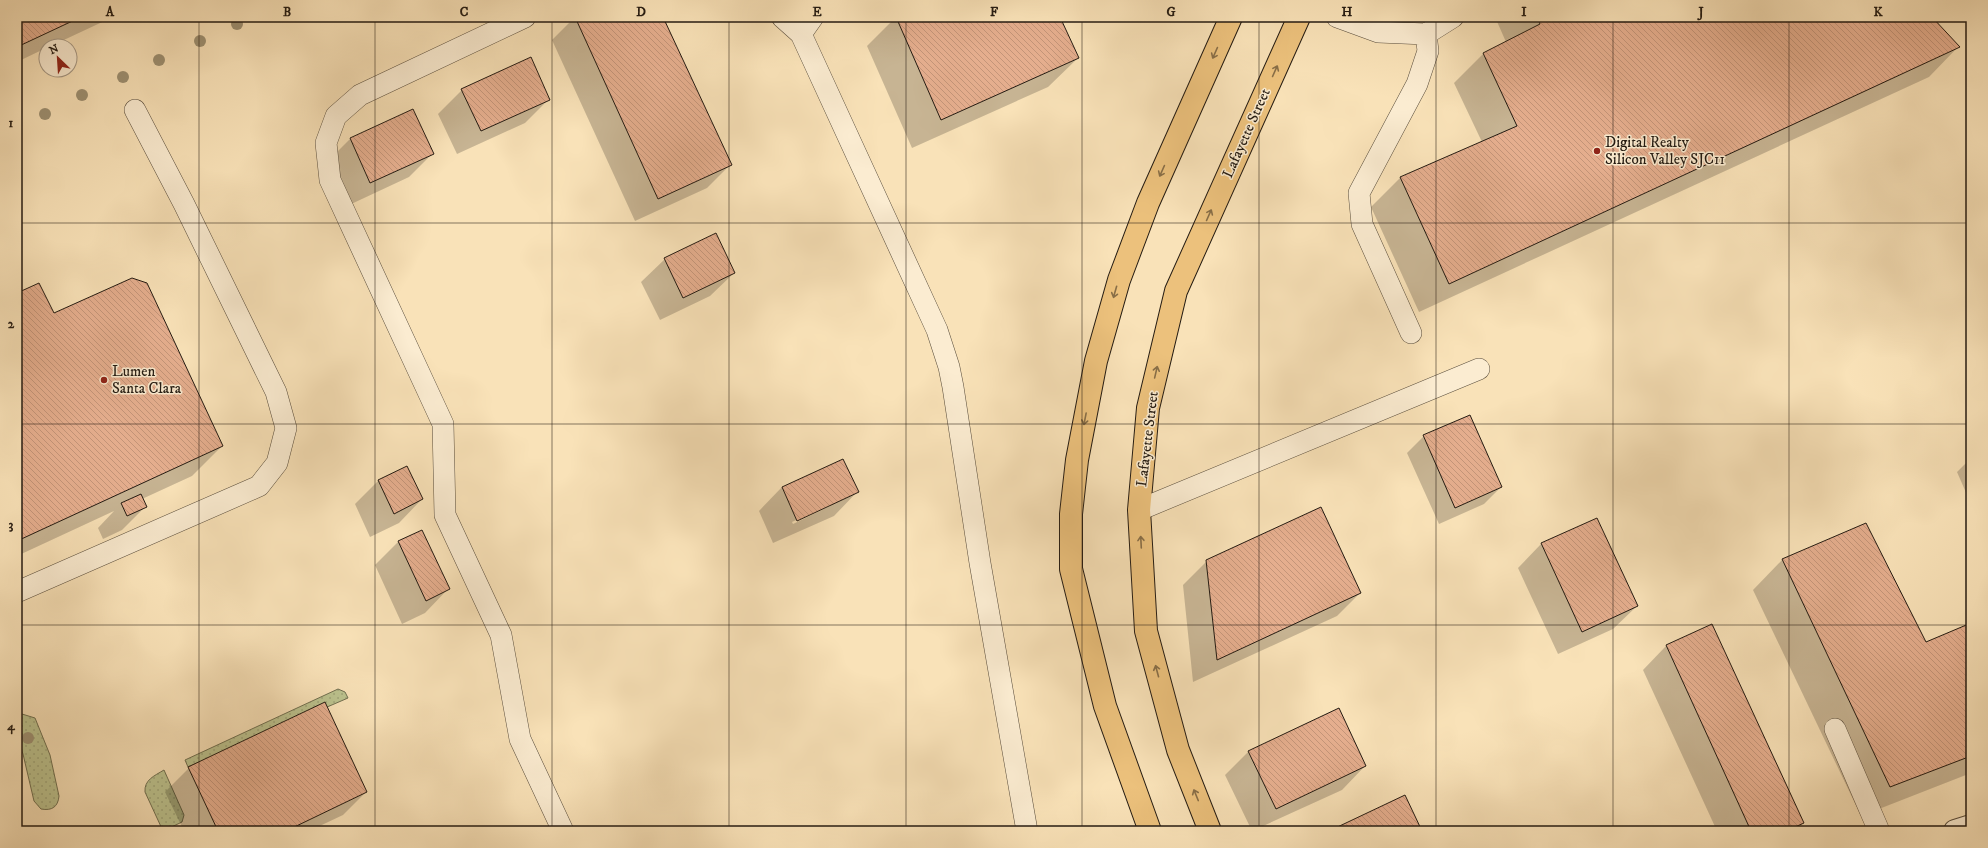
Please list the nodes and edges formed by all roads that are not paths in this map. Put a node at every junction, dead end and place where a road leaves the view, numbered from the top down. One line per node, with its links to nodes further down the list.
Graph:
1 (525, 17): 17 (lane)
2 (782, 17): 8 (lane)
3 (813, 17): 8 (lane)
4 (1231, 17): 19 (main road, one-way to 19)
5 (1299, 17): 13 (main road, Lafayette Street, one-way to 5)
6 (1336, 17): 9 (lane)
7 (1453, 17): 9 (lane)
8 (801, 34): 18 (lane)
9 (1426, 34): 11 (lane)
10 (135, 110): 14 (lane)
11 (1411, 333)
12 (1479, 369): 13 (lane)
13 (1139, 510): 20 (main road, Lafayette Street, one-way to 13)
14 (17, 592)
15 (1835, 729): 21 (lane)
16 (1971, 826): 22 (street)
17 (563, 831)
18 (1027, 831)
19 (1150, 831)
20 (1210, 831)
21 (1879, 831)
22 (1955, 831)

